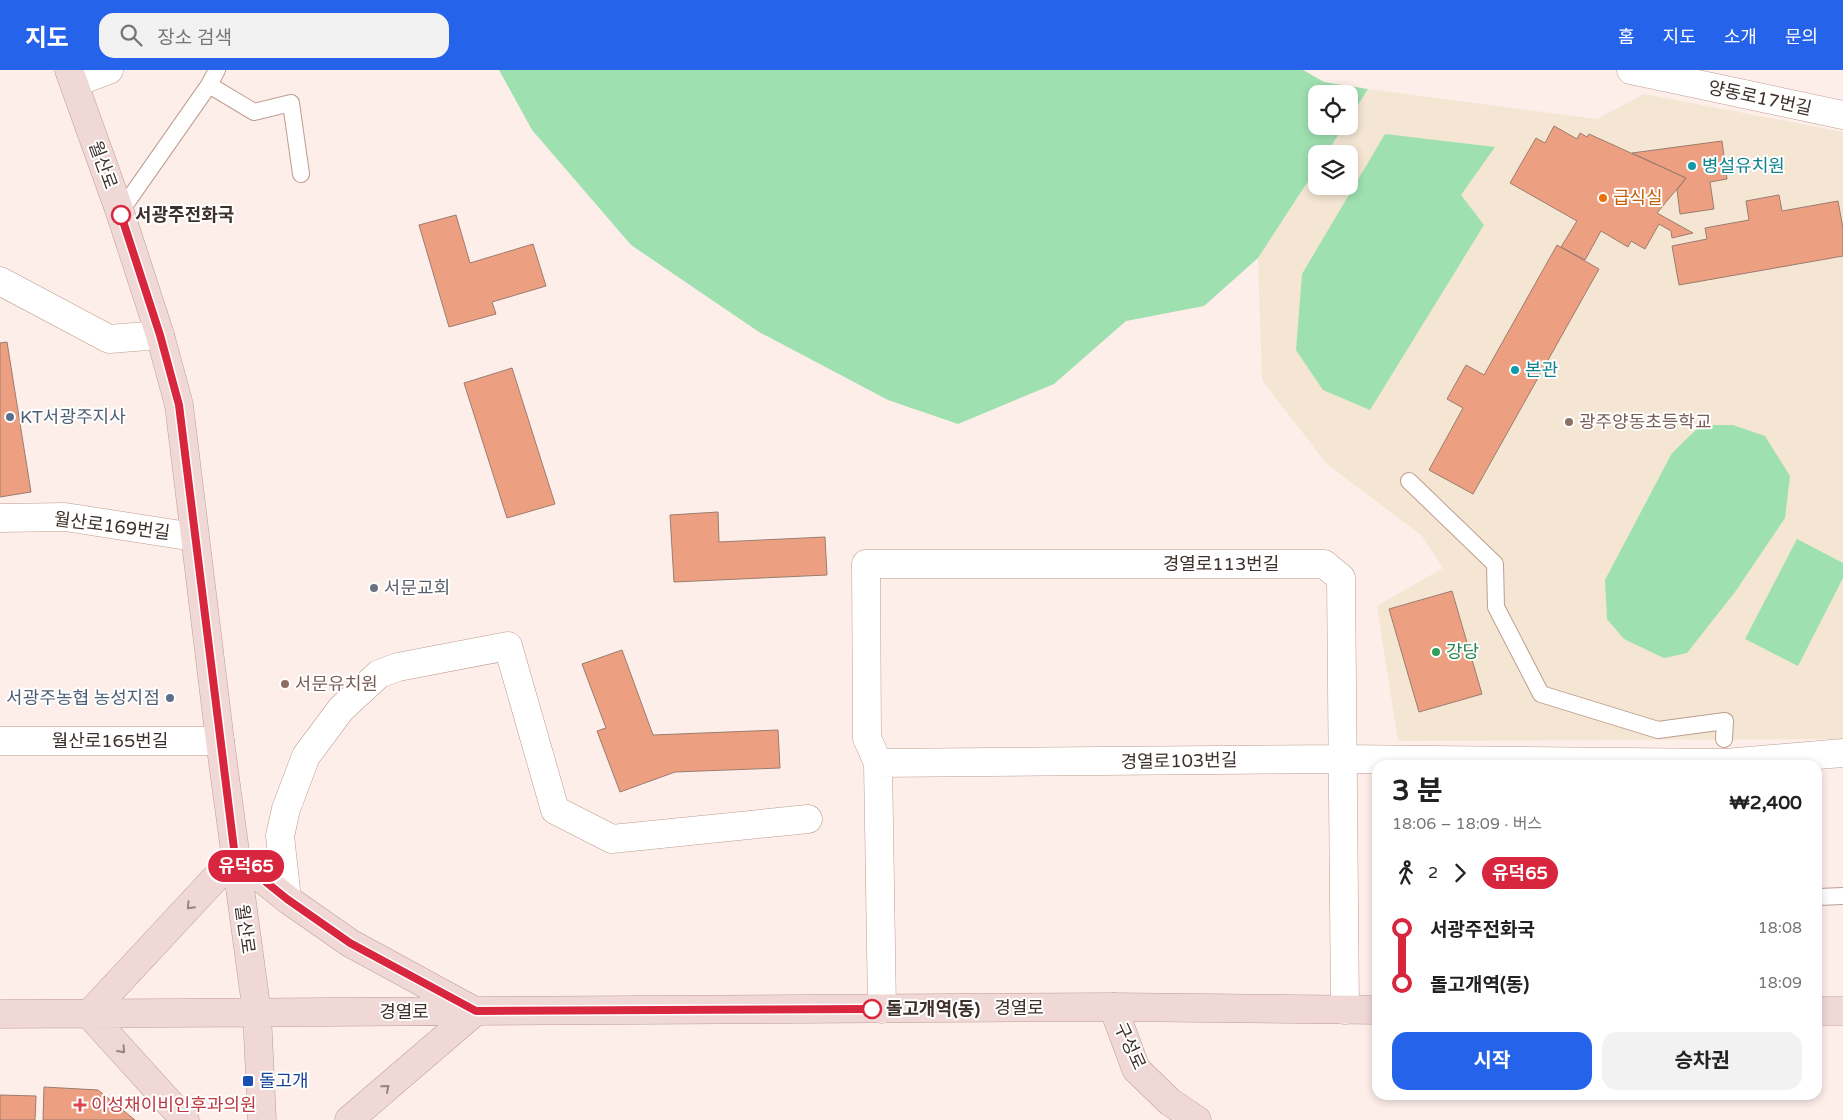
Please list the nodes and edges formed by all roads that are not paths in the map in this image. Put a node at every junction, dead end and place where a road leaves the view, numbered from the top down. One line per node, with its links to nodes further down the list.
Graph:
1 (109, 70): 4 (street)
2 (217, 70): 5 (lane)
3 (1643, 71): 6 (street, 양동로17번길)
4 (71, 76): 8 (street, 월산로)
5 (209, 85): 7 (lane); 8 (lane)
6 (1843, 115)
7 (301, 174)
8 (120, 212): 10 (street, 월산로)
9 (0, 281): 10 (street)
10 (160, 335): 13 (street, 월산로)
11 (1409, 481): 17 (lane)
12 (0, 518): 13 (street, 월산로169번길)
13 (194, 536): 14 (street, 월산로)
14 (220, 741): 15 (street, 월산로165번길); 21 (street, 월산로)
15 (0, 742)
16 (1843, 753): 17 (street, 경열로103번길)
17 (1725, 756): 18 (street, 경열로103번길)
18 (1342, 759): 19 (street, 경열로103번길); 19 (street, 경열로113번길); 27 (street, 경열로113번길)
19 (878, 764): 26 (street)
20 (808, 819): 24 (street)
21 (235, 857): 24 (street); 32 (street, 월산로); 34 (street, one-way to 34)
22 (1822, 896): 23 (lane)
23 (1843, 896)
24 (287, 899): 29 (street)
25 (1113, 1008): 26 (street, 경열로); 27 (street, 경열로); 38 (street, 구성로)
26 (882, 1009): 29 (street, 경열로)
27 (1345, 1010): 28 (street, 경열로)
28 (1372, 1010)
29 (476, 1011): 32 (street, 경열로); 37 (street, one-way to 29)
30 (1822, 1011): 31 (street)
31 (1843, 1011)
32 (257, 1013): 34 (street, 경열로); 36 (street, 월산로)
33 (0, 1014): 34 (street, 경열로)
34 (89, 1014): 35 (street, one-way to 35)
35 (185, 1120)
36 (262, 1120)
37 (349, 1120)
38 (1197, 1120)

